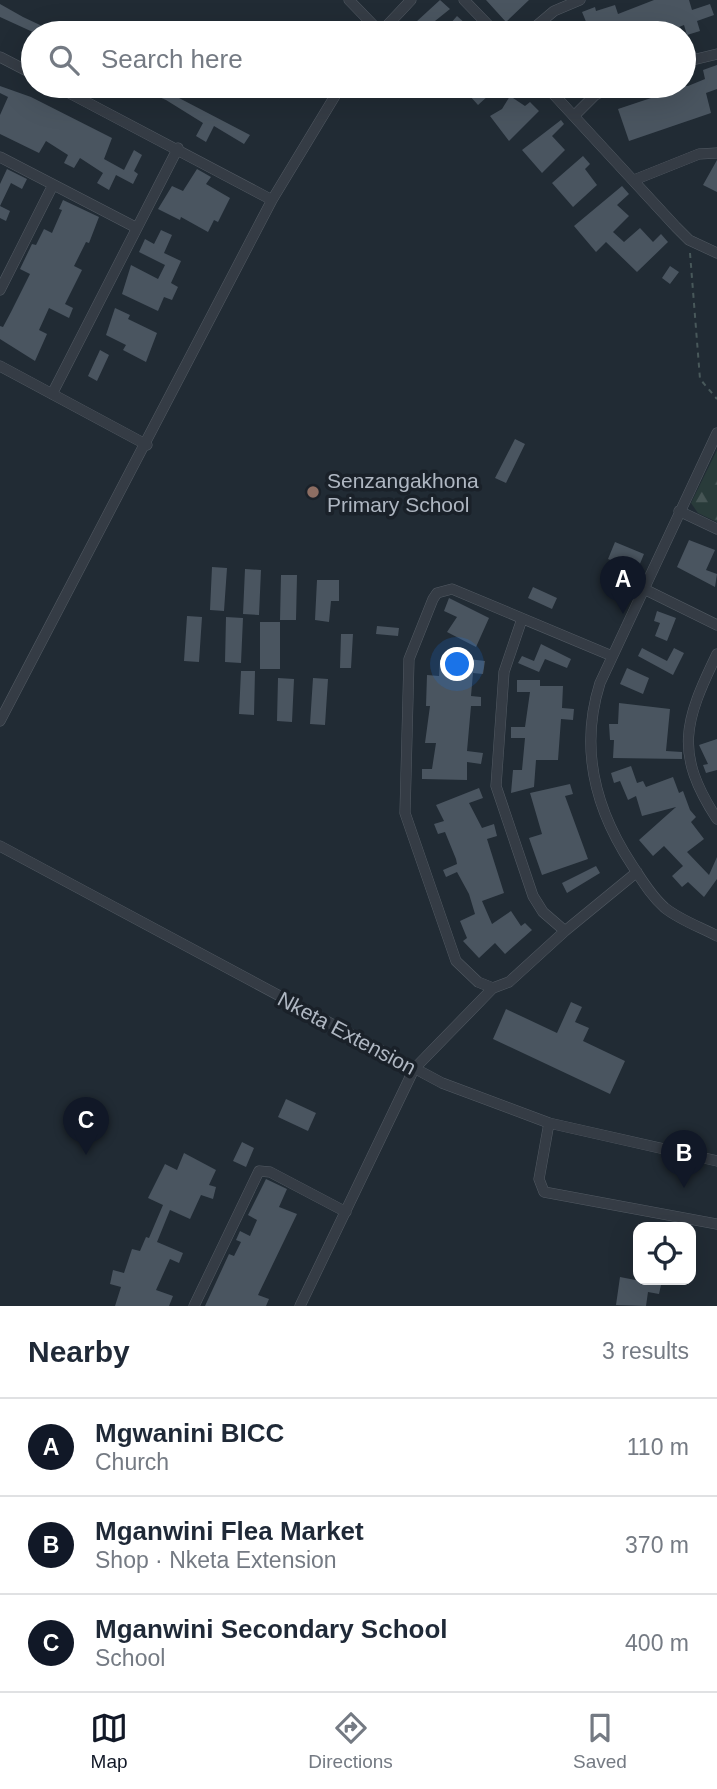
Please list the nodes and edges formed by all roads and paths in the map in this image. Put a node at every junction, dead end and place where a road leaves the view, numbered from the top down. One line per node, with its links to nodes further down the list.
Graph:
1 (349, 0): 5 (street)
2 (411, 0): 6 (street)
3 (464, 0): 7 (street)
4 (580, 0): 8 (street)
5 (369, 21)
6 (391, 21)
7 (484, 21)
8 (542, 21)
9 (717, 54): 11 (street)
10 (0, 57): 12 (street)
11 (696, 59)
12 (21, 68)
13 (80, 98): 18 (street)
14 (334, 98): 23 (street)
15 (557, 98): 17 (street)
16 (592, 98): 17 (street)
17 (574, 116): 21 (street)
18 (178, 148): 23 (street); 24 (street)
19 (717, 153): 21 (street)
20 (0, 157): 22 (street)
21 (634, 180): 25 (street)
22 (53, 185): 24 (street); 27 (street)
23 (272, 200): 32 (street)
24 (135, 227): 29 (street)
25 (690, 240): 26 (street); 30 (path)
26 (717, 253)
27 (0, 290)
28 (0, 366): 29 (street)
29 (52, 394): 32 (street)
30 (717, 400)
31 (717, 433): 33 (street)
32 (146, 445): 40 (street)
33 (679, 512): 34 (street); 35 (street)
34 (717, 529)
35 (644, 589): 37 (street); 39 (street)
36 (522, 619): 39 (street); 44 (street); 46 (street)
37 (717, 625)
38 (717, 654): 41 (street)
39 (612, 656): 43 (street)
40 (0, 720)
41 (717, 819)
42 (0, 846): 47 (street, Nketa Extension)
43 (636, 872): 44 (street); 45 (street)
44 (565, 931): 46 (street)
45 (717, 936)
46 (494, 988): 47 (street)
47 (414, 1069): 48 (street, Nketa Extension); 50 (street)
48 (549, 1124): 49 (street, Nketa Extension); 51 (street)
49 (717, 1161)
50 (346, 1212): 52 (street); 53 (street)
51 (717, 1224)
52 (194, 1306)
53 (300, 1306)

